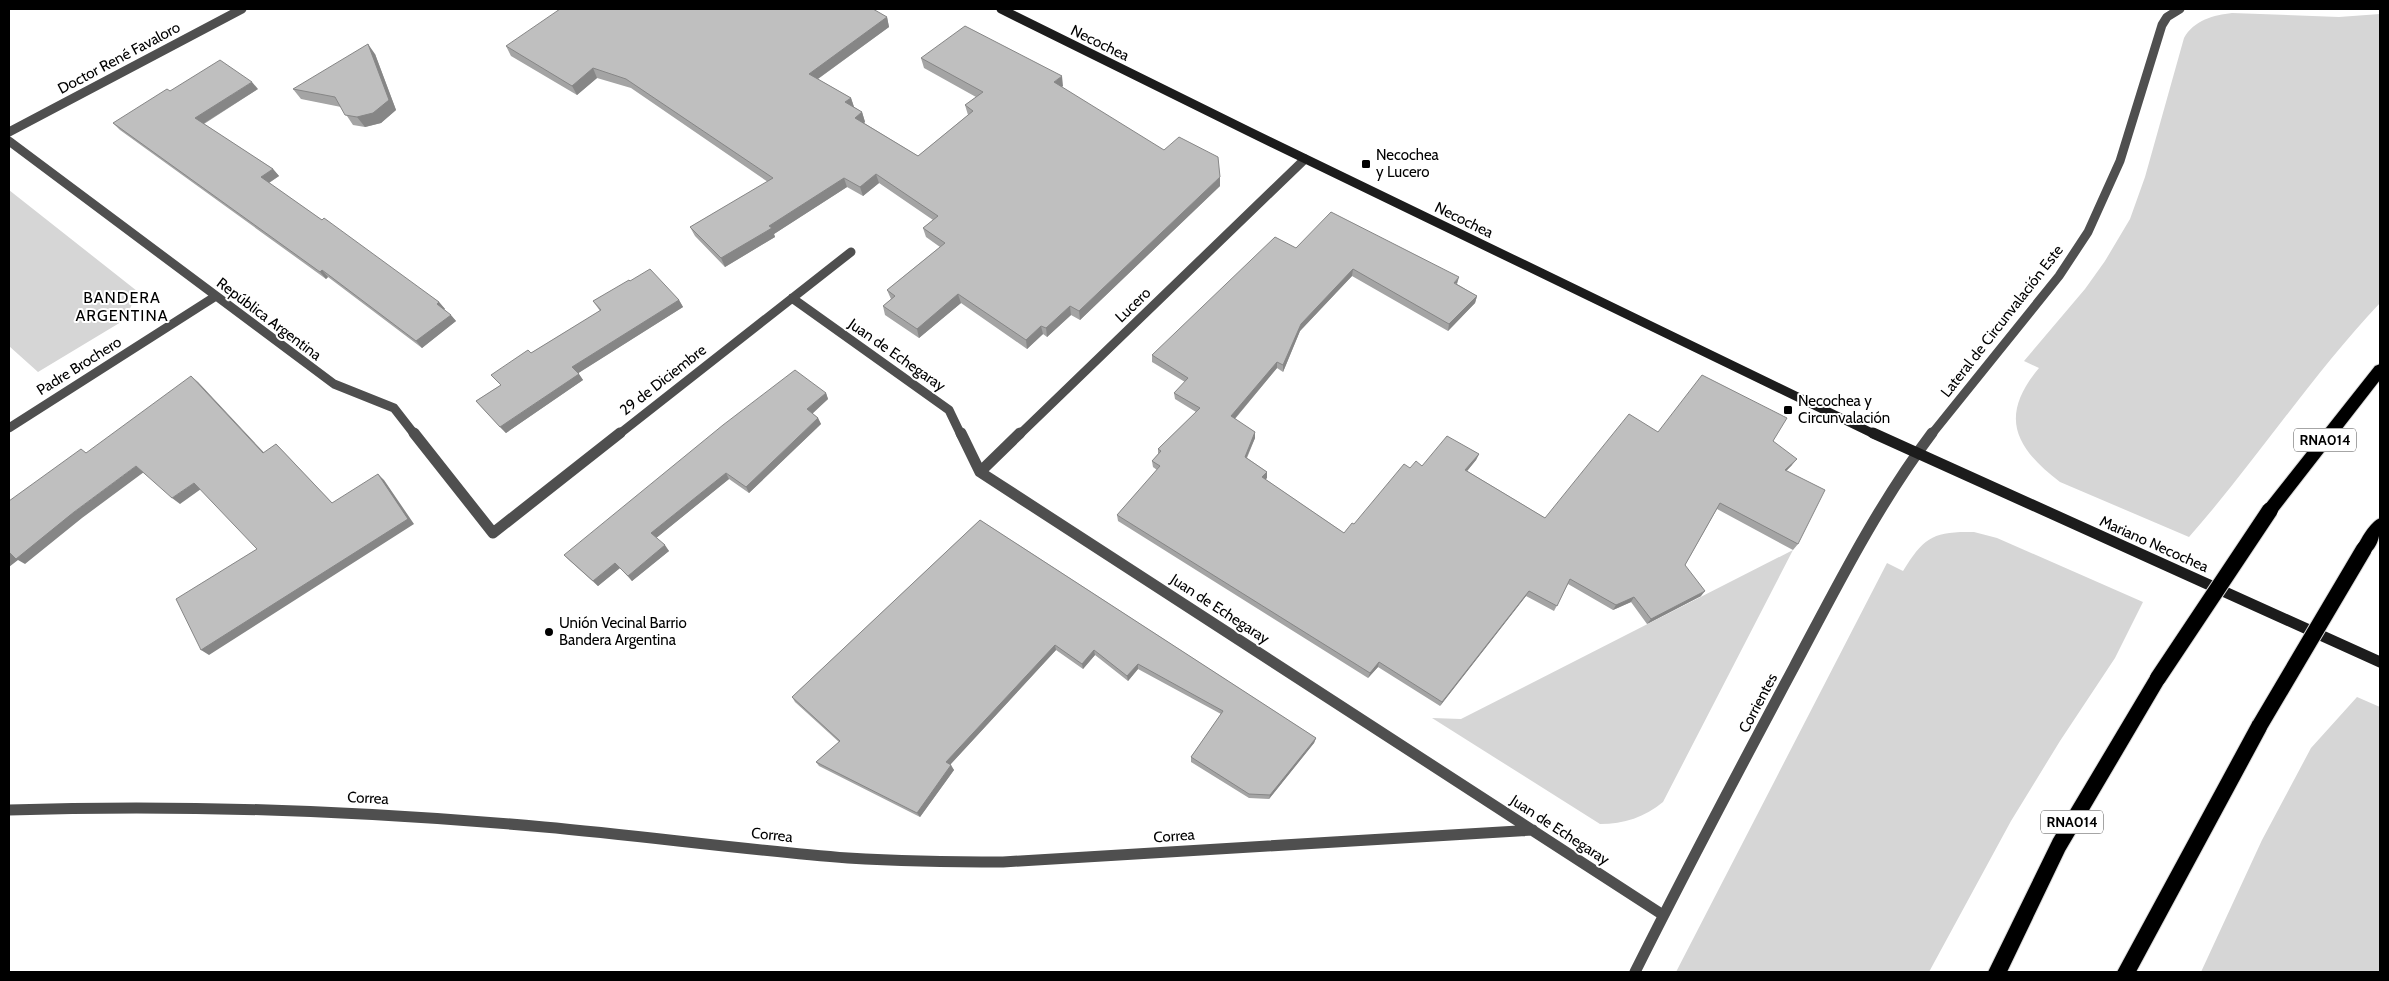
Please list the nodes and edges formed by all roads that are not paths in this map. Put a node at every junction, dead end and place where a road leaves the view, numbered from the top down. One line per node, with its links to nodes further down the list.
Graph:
1 (242, 9): 5 (street, Doctor René Favaloro)
2 (1001, 9): 7 (main road, Necochea)
3 (2180, 9): 4 (street, Lateral de Circunvalación Este)
4 (2169, 13): 13 (street, Lateral de Circunvalación Este)
5 (9, 132)
6 (9, 141): 9 (street, República Argentina)
7 (1305, 159): 13 (main road, Necochea); 14 (street, Lucero)
8 (851, 252): 10 (street, 29 de Diciembre)
9 (216, 296): 12 (street, Padre Brochero); 16 (street, República Argentina)
10 (792, 298): 14 (street, Juan de Echegaray); 16 (street, 29 de Diciembre)
11 (2380, 370): 22 (highway, RNA014, bridge)
12 (9, 428)
13 (1916, 454): 17 (main road, Mariano Necochea); 20 (street, Corrientes)
14 (980, 472): 19 (street, Juan de Echegaray)
15 (2380, 525): 23 (highway, bridge)
16 (493, 533)
17 (2380, 662)
18 (9, 810): 19 (street, Correa)
19 (1533, 830): 20 (street, Juan de Echegaray)
20 (1663, 915): 21 (street, Corrientes)
21 (1635, 972)
22 (1997, 972)
23 (2126, 972)

